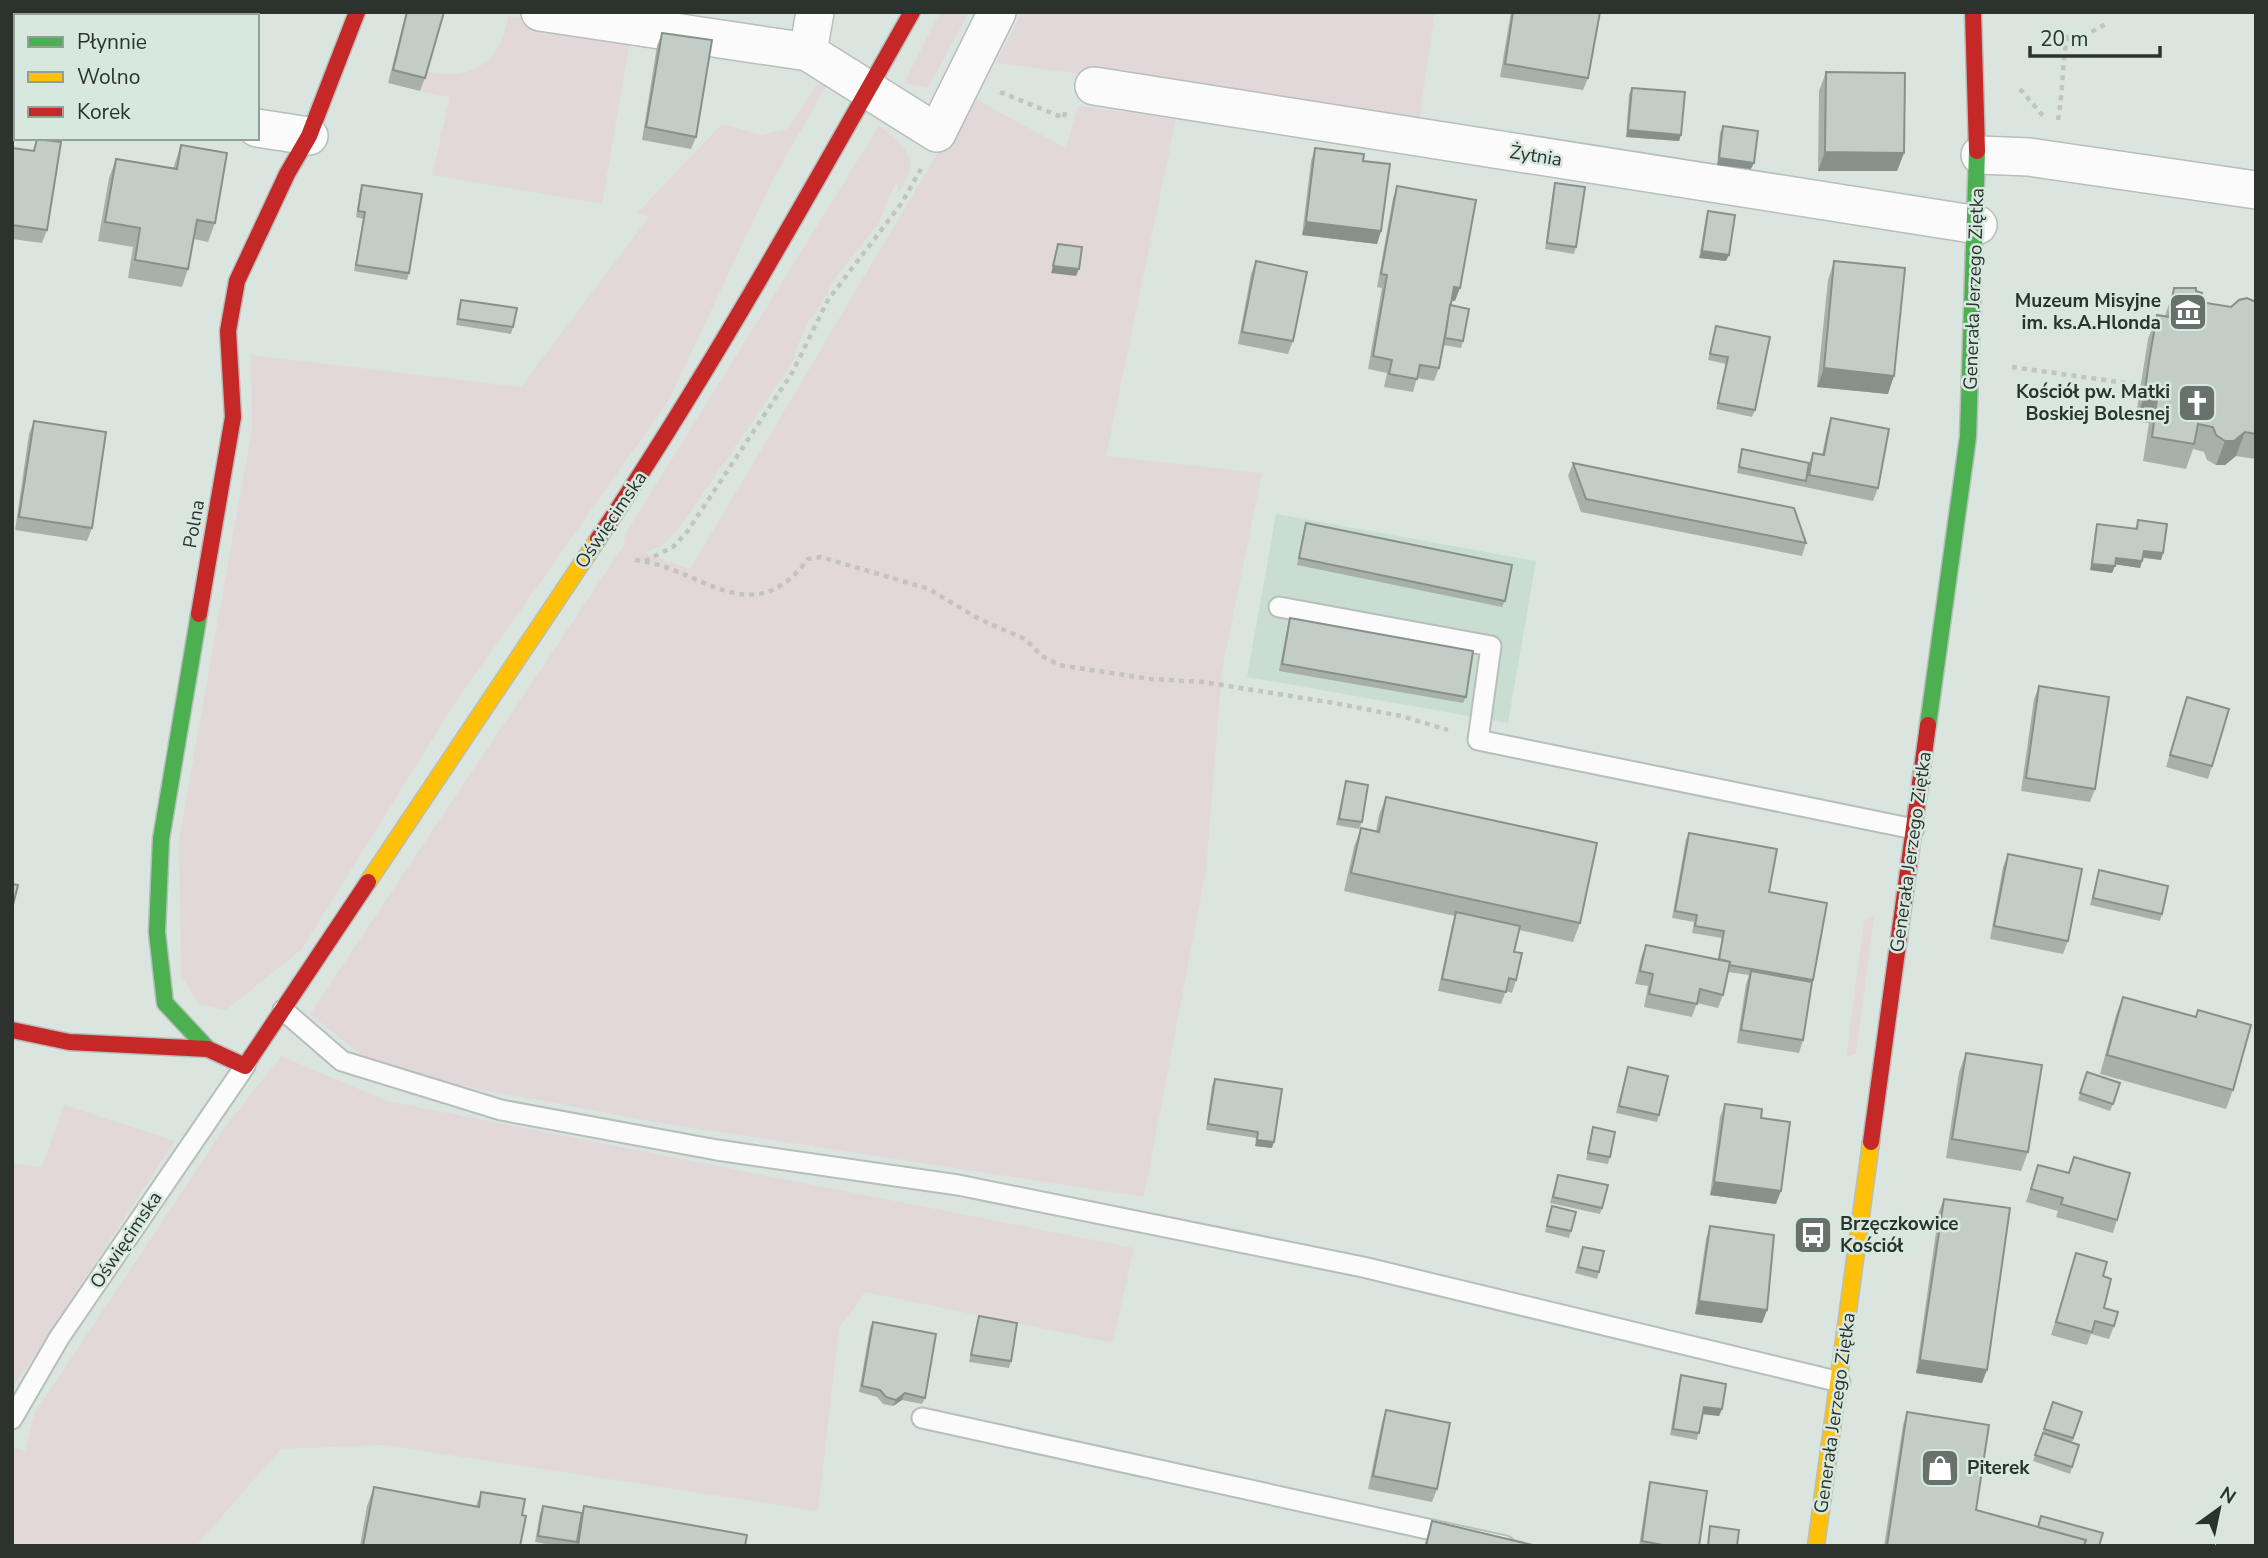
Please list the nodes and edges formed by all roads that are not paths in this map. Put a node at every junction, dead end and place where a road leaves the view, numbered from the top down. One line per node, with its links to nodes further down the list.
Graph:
1 (357, 12): 11 (street, Polna)
2 (540, 12): 7 (street)
3 (815, 12): 7 (street)
4 (912, 12): 9 (street, Oświęcimska)
5 (997, 12): 9 (street)
6 (1973, 12): 12 (street, Generała Jerzego Ziętka)
7 (808, 52): 9 (street)
8 (1094, 86): 14 (street, Żytnia)
9 (867, 90): 17 (street, Oświęcimska)
10 (259, 128): 11 (street)
11 (309, 136): 19 (street, Polna)
12 (1980, 155): 13 (street); 14 (street, Generała Jerzego Ziętka)
13 (2256, 190)
14 (1978, 225): 16 (street, Generała Jerzego Ziętka)
15 (1279, 607): 16 (lane)
16 (1914, 829): 21 (street, Generała Jerzego Ziętka)
17 (284, 1010): 20 (street, Oświęcimska); 21 (lane)
18 (12, 1030): 19 (street, Polna)
19 (208, 1049): 20 (street, Polna)
20 (245, 1066): 23 (lane, Oświęcimska)
21 (1840, 1382): 25 (street, Generała Jerzego Ziętka)
22 (922, 1418): 24 (lane)
23 (12, 1419)
24 (1505, 1546)
25 (1816, 1546)

